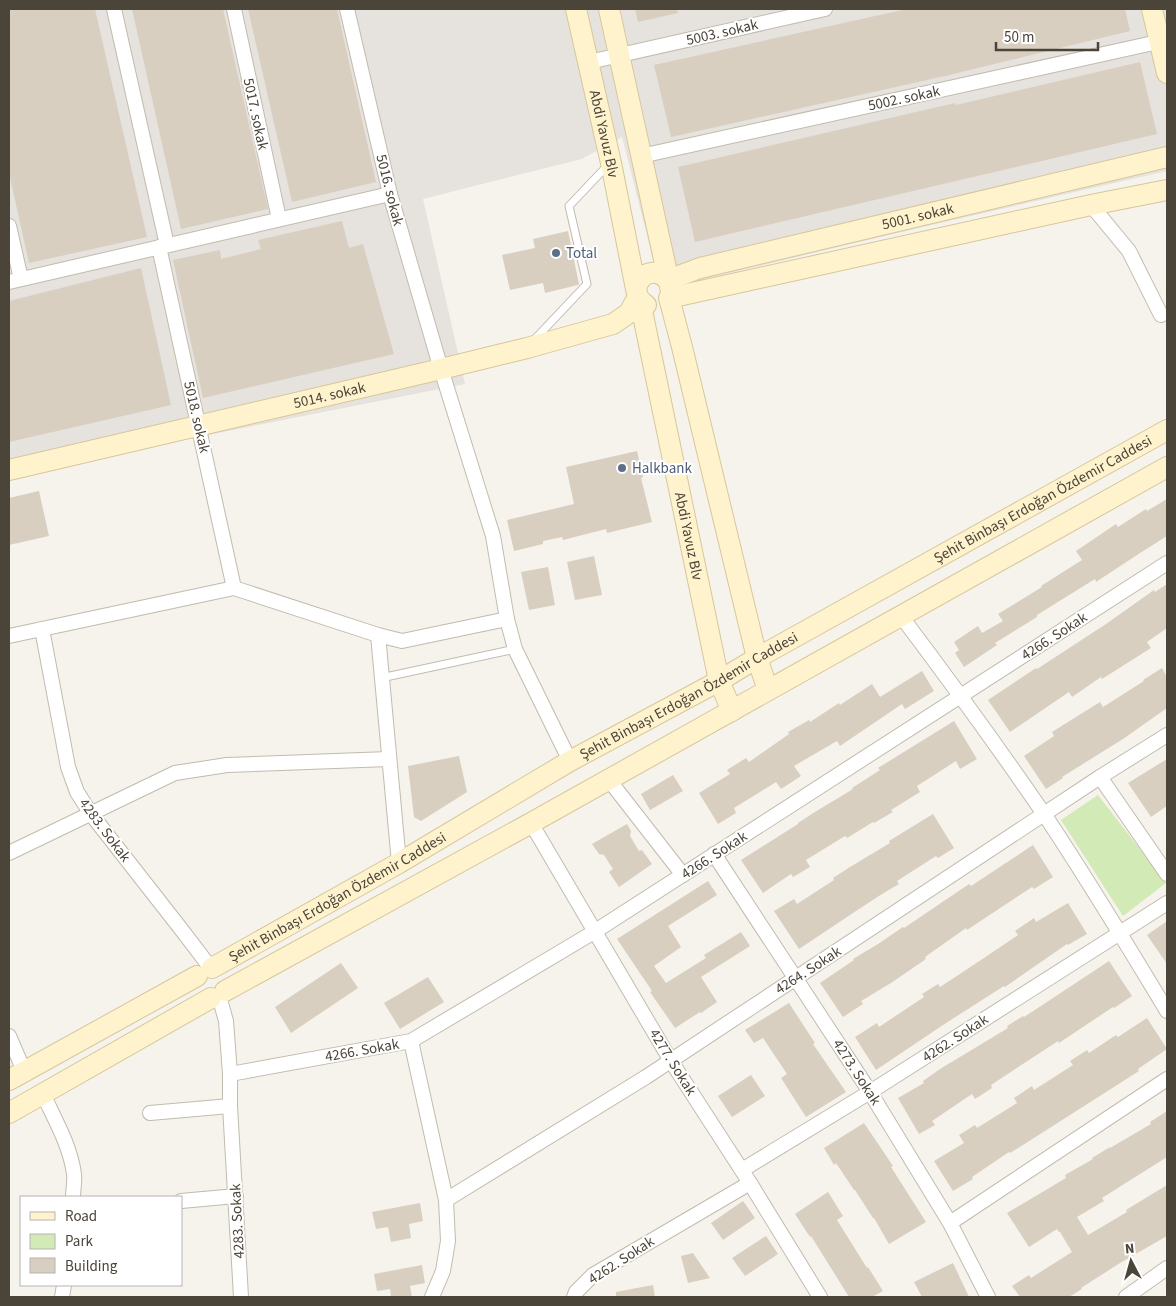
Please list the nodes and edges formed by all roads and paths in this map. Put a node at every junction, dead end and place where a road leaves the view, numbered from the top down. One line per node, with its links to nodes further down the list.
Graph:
1 (114, 9): 21 (street, 5018. sokak)
2 (234, 9): 19 (street, 5017. sokak)
3 (347, 9): 17 (street, 5016. sokak)
4 (576, 9): 11 (main road, Abdi Yavuz Blv)
5 (609, 9): 10 (main road, Abdi Yavuz Blv)
6 (825, 9): 8 (street, 5003. sokak)
7 (1152, 9): 9 (main road)
8 (784, 13): 10 (street, 5003. sokak)
9 (1163, 40): 12 (main road); 13 (street, 5002. sokak)
10 (619, 55): 11 (street, 5003. sokak); 13 (main road, Abdi Yavuz Blv)
11 (589, 62): 15 (main road, Abdi Yavuz Blv)
12 (1167, 73)
13 (641, 156): 23 (main road, Abdi Yavuz Blv)
14 (1167, 157): 23 (main road, 5001. sokak)
15 (610, 163): 24 (main road, Abdi Yavuz Blv); 26 (lane)
16 (1167, 190): 18 (main road, 5001. sokak)
17 (390, 194): 19 (street); 27 (street, 5016. sokak)
18 (1091, 205): 23 (main road, 5001. sokak); 25 (street)
19 (279, 219): 21 (street)
20 (9, 226): 22 (street)
21 (163, 246): 22 (street); 28 (street, 5018. sokak)
22 (15, 280)
23 (668, 289): 24 (main road); 24 (main road); 40 (main road, Abdi Yavuz Blv)
24 (638, 296): 26 (main road, 5014. sokak); 42 (main road, Abdi Yavuz Blv)
25 (1161, 315)
26 (527, 348): 27 (main road, 5014. sokak)
27 (441, 369): 28 (main road, 5014. sokak); 35 (street, 5016. sokak)
28 (199, 426): 31 (main road, 5014. sokak); 33 (street, 5018. sokak)
29 (1167, 430): 40 (main road, Şehit Binbaşı Erdoğan Özdemir Caddesi)
30 (1167, 466): 34 (main road, Şehit Binbaşı Erdoğan Özdemir Caddesi)
31 (9, 470)
32 (1167, 563): 44 (street, 4266. Sokak)
33 (234, 588): 36 (street); 37 (street)
34 (901, 616): 43 (main road, Şehit Binbaşı Erdoğan Özdemir Caddesi); 44 (street)
35 (507, 619): 37 (street); 39 (street, 5016. sokak)
36 (42, 629): 38 (street); 51 (street, 4283. Sokak)
37 (378, 635): 41 (street)
38 (9, 636)
39 (515, 649): 41 (lane); 48 (street, 5016. sokak)
40 (757, 658): 42 (main road, Şehit Binbaşı Erdoğan Özdemir Caddesi); 43 (main road, Abdi Yavuz Blv)
41 (382, 678): 47 (street)
42 (719, 680): 45 (main road, Abdi Yavuz Blv); 48 (main road, Şehit Binbaşı Erdoğan Özdemir Caddesi)
43 (768, 690): 45 (main road, Şehit Binbaşı Erdoğan Özdemir Caddesi)
44 (962, 696): 52 (street); 55 (street, 4266. Sokak)
45 (732, 711): 50 (main road, Şehit Binbaşı Erdoğan Özdemir Caddesi)
46 (1167, 735): 49 (street, 4264. Sokak)
47 (389, 759): 51 (street); 56 (street)
48 (570, 761): 56 (main road, Şehit Binbaşı Erdoğan Özdemir Caddesi)
49 (1100, 777): 52 (street, 4264. Sokak); 58 (street)
50 (609, 780): 53 (main road, Şehit Binbaşı Erdoğan Özdemir Caddesi); 57 (street)
51 (91, 814): 54 (street); 62 (street, 4283. Sokak)
52 (1044, 815): 61 (street); 63 (street, 4264. Sokak)
53 (531, 824): 60 (street, 4277. Sokak); 64 (main road, Şehit Binbaşı Erdoğan Özdemir Caddesi)
54 (9, 853)
55 (714, 854): 57 (street, 4266. Sokak); 63 (street, 4273. Sokak)
56 (399, 863): 62 (main road, Şehit Binbaşı Erdoğan Özdemir Caddesi)
57 (683, 874): 60 (street, 4266. Sokak)
58 (1167, 874)
59 (1167, 903): 61 (street, 4262. Sokak)
60 (594, 932): 67 (street, 4266. Sokak); 68 (street, 4277. Sokak)
61 (1120, 933): 65 (street); 72 (street, 4262. Sokak)
62 (204, 971): 64 (main road); 64 (main road); 70 (main road, Şehit Binbaşı Erdoğan Özdemir Caddesi)
63 (795, 979): 68 (street, 4264. Sokak); 72 (street, 4273. Sokak)
64 (218, 995): 69 (street, 4283. Sokak); 73 (main road, Şehit Binbaşı Erdoğan Özdemir Caddesi)
65 (1167, 1011)
66 (9, 1036): 70 (street)
67 (411, 1040): 69 (street, 4266. Sokak); 81 (street)
68 (671, 1061): 77 (street, 4277. Sokak); 81 (street, 4264. Sokak)
69 (230, 1074): 74 (street, 4283. Sokak)
70 (16, 1075)
71 (1167, 1079): 83 (street)
72 (870, 1092): 77 (street, 4262. Sokak); 83 (street, 4273. Sokak)
73 (43, 1094): 75 (main road, Şehit Binbaşı Erdoğan Özdemir Caddesi); 79 (street)
74 (230, 1106): 76 (street); 80 (street, 4283. Sokak)
75 (9, 1113)
76 (150, 1114)
77 (742, 1170): 78 (street, 4277. Sokak)
78 (750, 1183): 87 (street, 4262. Sokak); 88 (street, 4277. Sokak)
79 (72, 1196)
80 (236, 1196): 82 (street); 85 (street, 4283. Sokak)
81 (446, 1200): 86 (street)
82 (182, 1201)
83 (950, 1223): 89 (street, 4273. Sokak)
84 (1167, 1268): 90 (street)
85 (241, 1297)
86 (432, 1297)
87 (574, 1297)
88 (820, 1297)
89 (988, 1297)
90 (1126, 1297)

